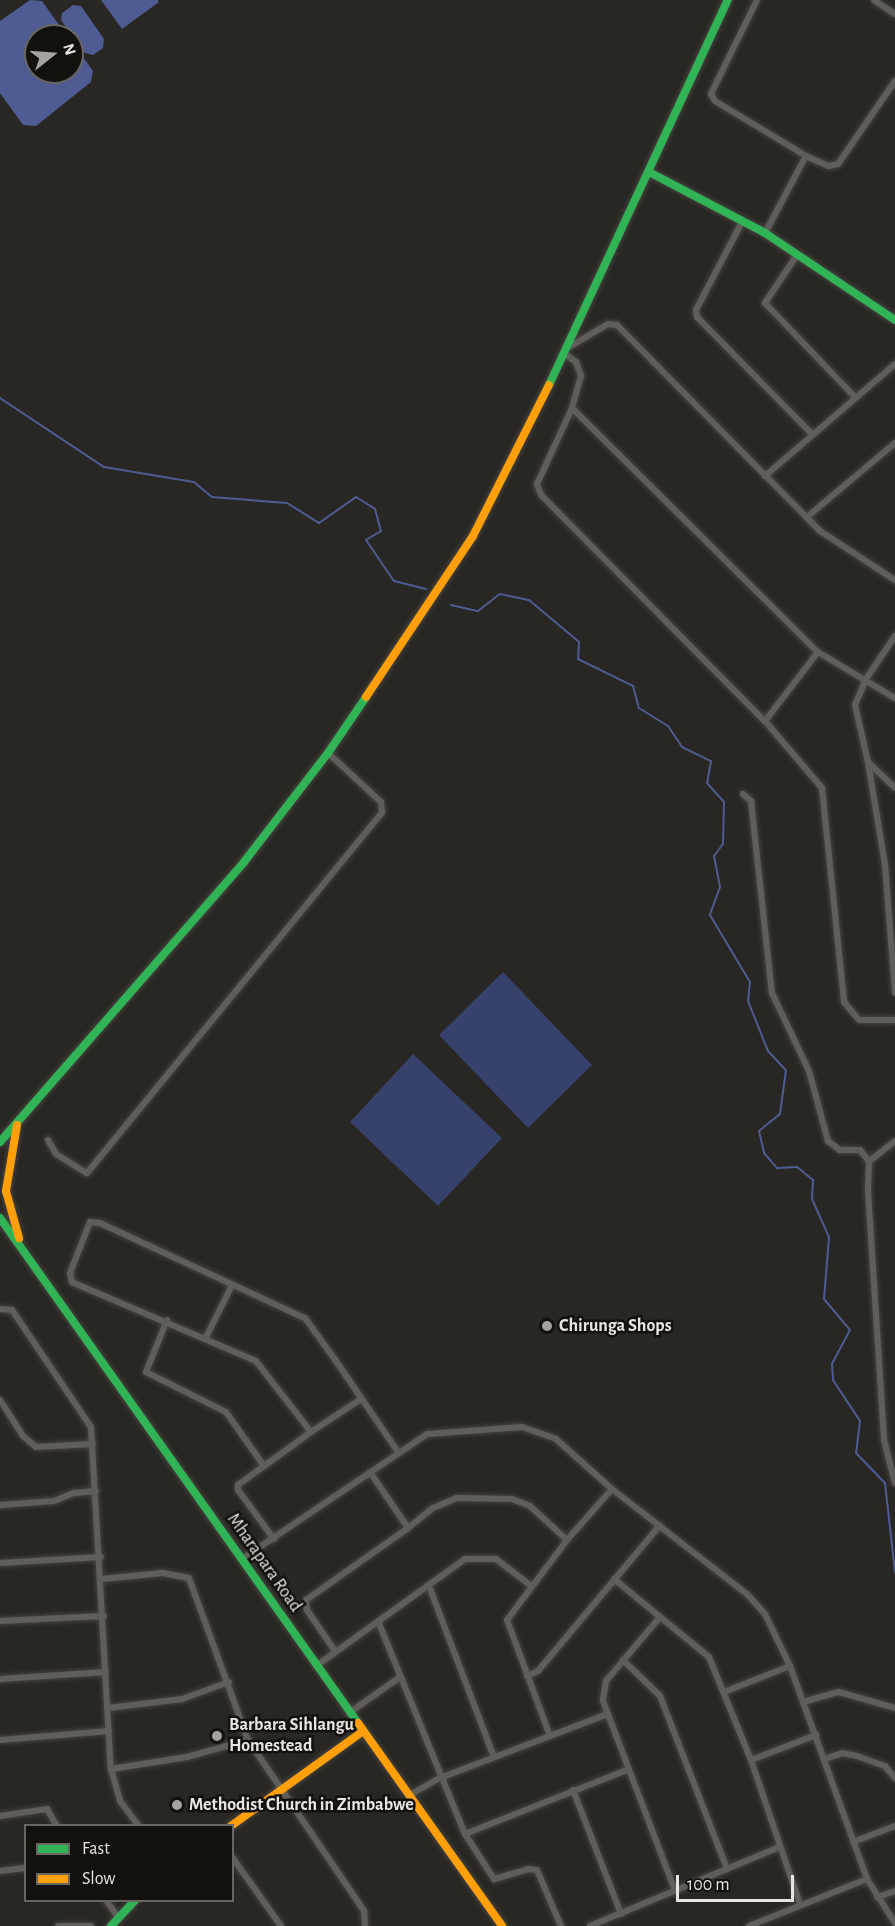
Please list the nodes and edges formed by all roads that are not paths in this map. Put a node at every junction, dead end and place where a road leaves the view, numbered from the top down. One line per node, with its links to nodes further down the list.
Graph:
1 (728, 0): 7 (main road)
2 (758, 0): 6 (street)
3 (874, 0): 4 (street)
4 (895, 14)
5 (895, 81): 6 (street)
6 (806, 156): 9 (street)
7 (649, 172): 8 (main road); 12 (main road)
8 (742, 222): 9 (main road); 16 (street)
9 (765, 233): 10 (main road)
10 (797, 255): 11 (main road); 14 (street)
11 (895, 320)
12 (567, 350): 15 (street); 18 (street); 26 (main road)
13 (895, 364): 14 (street)
14 (854, 396): 16 (street)
15 (572, 408): 22 (street); 25 (street)
16 (811, 433): 18 (street)
17 (895, 443): 19 (street)
18 (765, 476): 19 (street)
19 (807, 518): 20 (street)
20 (895, 580)
21 (895, 636): 23 (street)
22 (818, 652): 23 (street); 25 (street)
23 (866, 679): 24 (street); 27 (street)
24 (895, 698)
25 (765, 721): 31 (street)
26 (328, 753): 32 (main road); 33 (street)
27 (868, 762): 28 (street); 30 (street)
28 (895, 788)
29 (743, 794): 36 (street)
30 (895, 993)
31 (895, 1020)
32 (17, 1124): 35 (main road); 38 (main road)
33 (48, 1140)
34 (895, 1141): 36 (street)
35 (0, 1142)
36 (869, 1161): 50 (street)
37 (0, 1218): 38 (main road, Mharapara Road)
38 (27, 1251): 59 (main road, Mharapara Road)
39 (232, 1285): 41 (street); 42 (street); 43 (street)
40 (0, 1309): 46 (street)
41 (167, 1320): 42 (street); 48 (street)
42 (206, 1337): 45 (street)
43 (361, 1399): 45 (street); 47 (street)
44 (0, 1400): 46 (street)
45 (311, 1432): 48 (street)
46 (93, 1444): 52 (street)
47 (398, 1452): 49 (street); 51 (street)
48 (264, 1466): 56 (street)
49 (370, 1472): 55 (street); 56 (street)
50 (895, 1483)
51 (612, 1489): 54 (street); 57 (street)
52 (96, 1491): 53 (street); 58 (street)
53 (0, 1505)
54 (660, 1525): 62 (street); 72 (street)
55 (408, 1528): 57 (street); 69 (street)
56 (274, 1539): 59 (street)
57 (567, 1540): 64 (street)
58 (101, 1557): 60 (street); 61 (street)
59 (242, 1560): 71 (main road, Mharapara Road)
60 (0, 1563)
61 (102, 1579): 65 (street); 77 (street)
62 (614, 1579): 66 (street); 74 (street)
63 (429, 1586): 64 (street); 68 (street); 90 (street)
64 (530, 1586): 74 (street)
65 (104, 1616): 67 (street); 73 (street)
66 (660, 1617): 70 (street); 78 (street)
67 (0, 1621)
68 (378, 1621): 69 (street); 75 (street)
69 (336, 1650): 71 (street)
70 (623, 1660): 83 (street); 110 (street)
71 (316, 1666): 82 (main road, Mharapara Road)
72 (790, 1666): 78 (street); 79 (street)
73 (106, 1672): 76 (street); 80 (street)
74 (527, 1676): 86 (street)
75 (400, 1677): 82 (street); 95 (street)
76 (0, 1679)
77 (229, 1682): 80 (street); 89 (street)
78 (724, 1692): 92 (street)
79 (803, 1702): 81 (street); 87 (street)
80 (108, 1708): 84 (street)
81 (895, 1708)
82 (348, 1713): 85 (main road, Mharapara Road)
83 (605, 1715): 86 (street); 94 (street)
84 (109, 1731): 88 (street); 93 (street)
85 (362, 1732): 97 (main road); 99 (main road, Mharapara Road)
86 (550, 1736): 90 (street)
87 (816, 1736): 91 (street); 92 (street)
88 (0, 1740)
89 (248, 1740): 93 (street); 97 (street)
90 (494, 1757): 95 (street)
91 (825, 1759): 96 (street); 106 (street)
92 (751, 1760): 107 (street)
93 (111, 1769): 102 (street)
94 (627, 1770): 98 (street); 113 (street)
95 (440, 1778): 99 (street); 105 (street)
96 (895, 1778)
97 (281, 1790): 103 (main road); 126 (street)
98 (573, 1790): 105 (street); 119 (street)
99 (410, 1795): 127 (main road, Mharapara Road)
100 (0, 1816): 101 (street)
101 (56, 1824)
102 (137, 1824)
103 (234, 1824)
104 (895, 1826): 106 (street)
105 (465, 1834): 128 (street)
106 (854, 1842): 112 (street)
107 (780, 1847): 110 (street); 118 (street)
108 (234, 1860): 125 (street)
109 (24, 1868): 111 (street)
110 (727, 1869): 113 (street)
111 (0, 1871)
112 (867, 1879): 115 (street); 118 (street)
113 (675, 1891): 119 (street)
114 (895, 1891): 115 (street)
115 (877, 1897): 121 (street)
116 (107, 1902): 120 (street)
117 (133, 1902): 120 (main road)
118 (800, 1904): 130 (street)
119 (621, 1914): 129 (street)
120 (118, 1917): 124 (main road)
121 (895, 1923)
122 (58, 1926): 123 (street)
123 (91, 1926)
124 (111, 1926)
125 (280, 1926)
126 (364, 1926)
127 (502, 1926)
128 (561, 1926)
129 (590, 1926)
130 (750, 1926)

